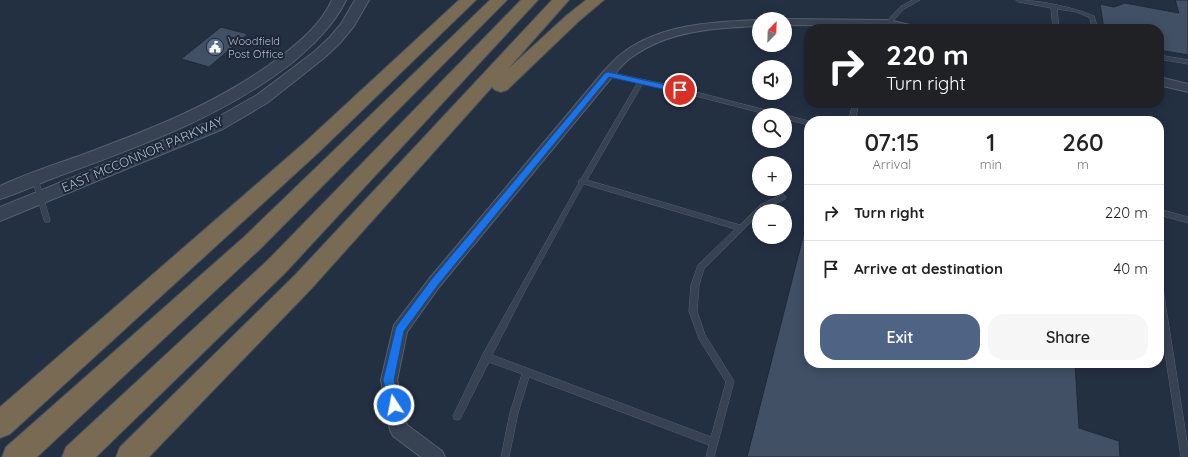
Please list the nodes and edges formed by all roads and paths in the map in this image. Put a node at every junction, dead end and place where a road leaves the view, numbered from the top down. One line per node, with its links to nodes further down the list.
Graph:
1 (339, 0): 28 (street, EAST MCCONNOR PARKWAY)
2 (362, 0): 32 (street, EAST MCCONNOR PARKWAY)
3 (459, 0): 18 (highway)
4 (468, 0): 18 (highway)
5 (500, 0): 45 (highway)
6 (530, 0): 46 (highway)
7 (561, 0): 30 (highway)
8 (596, 0): 30 (highway)
9 (917, 0): 13 (lane)
10 (1020, 0): 11 (lane)
11 (1054, 7): 16 (lane); 17 (lane)
12 (792, 22): 13 (street)
13 (888, 23): 15 (street)
14 (752, 24): 21 (street)
15 (892, 24)
16 (1056, 24)
17 (1094, 24)
18 (436, 31): 43 (highway)
19 (1164, 58): 20 (lane)
20 (1188, 62)
21 (608, 74): 22 (lane); 48 (street)
22 (641, 82): 25 (lane); 29 (lane)
23 (1164, 82): 24 (street)
24 (1188, 88)
25 (752, 109)
26 (792, 119): 27 (lane)
27 (804, 122)
28 (35, 178): 31 (street, EAST MCCONNOR PARKWAY); 32 (lane)
29 (581, 181): 38 (lane); 40 (lane)
30 (393, 185): 47 (highway)
31 (0, 193)
32 (41, 196): 35 (street, EAST MCCONNOR PARKWAY); 36 (lane)
33 (783, 197): 38 (lane)
34 (1164, 213): 37 (lane)
35 (0, 214)
36 (47, 220)
37 (1188, 220)
38 (741, 228): 44 (lane)
39 (1164, 321): 51 (lane)
40 (486, 357): 41 (lane); 42 (lane)
41 (527, 372): 44 (lane); 49 (lane)
42 (457, 416)
43 (0, 425)
44 (714, 443): 50 (lane)
45 (16, 457)
46 (76, 457)
47 (130, 457)
48 (436, 457)
49 (505, 457)
50 (710, 457)
51 (1185, 457)

